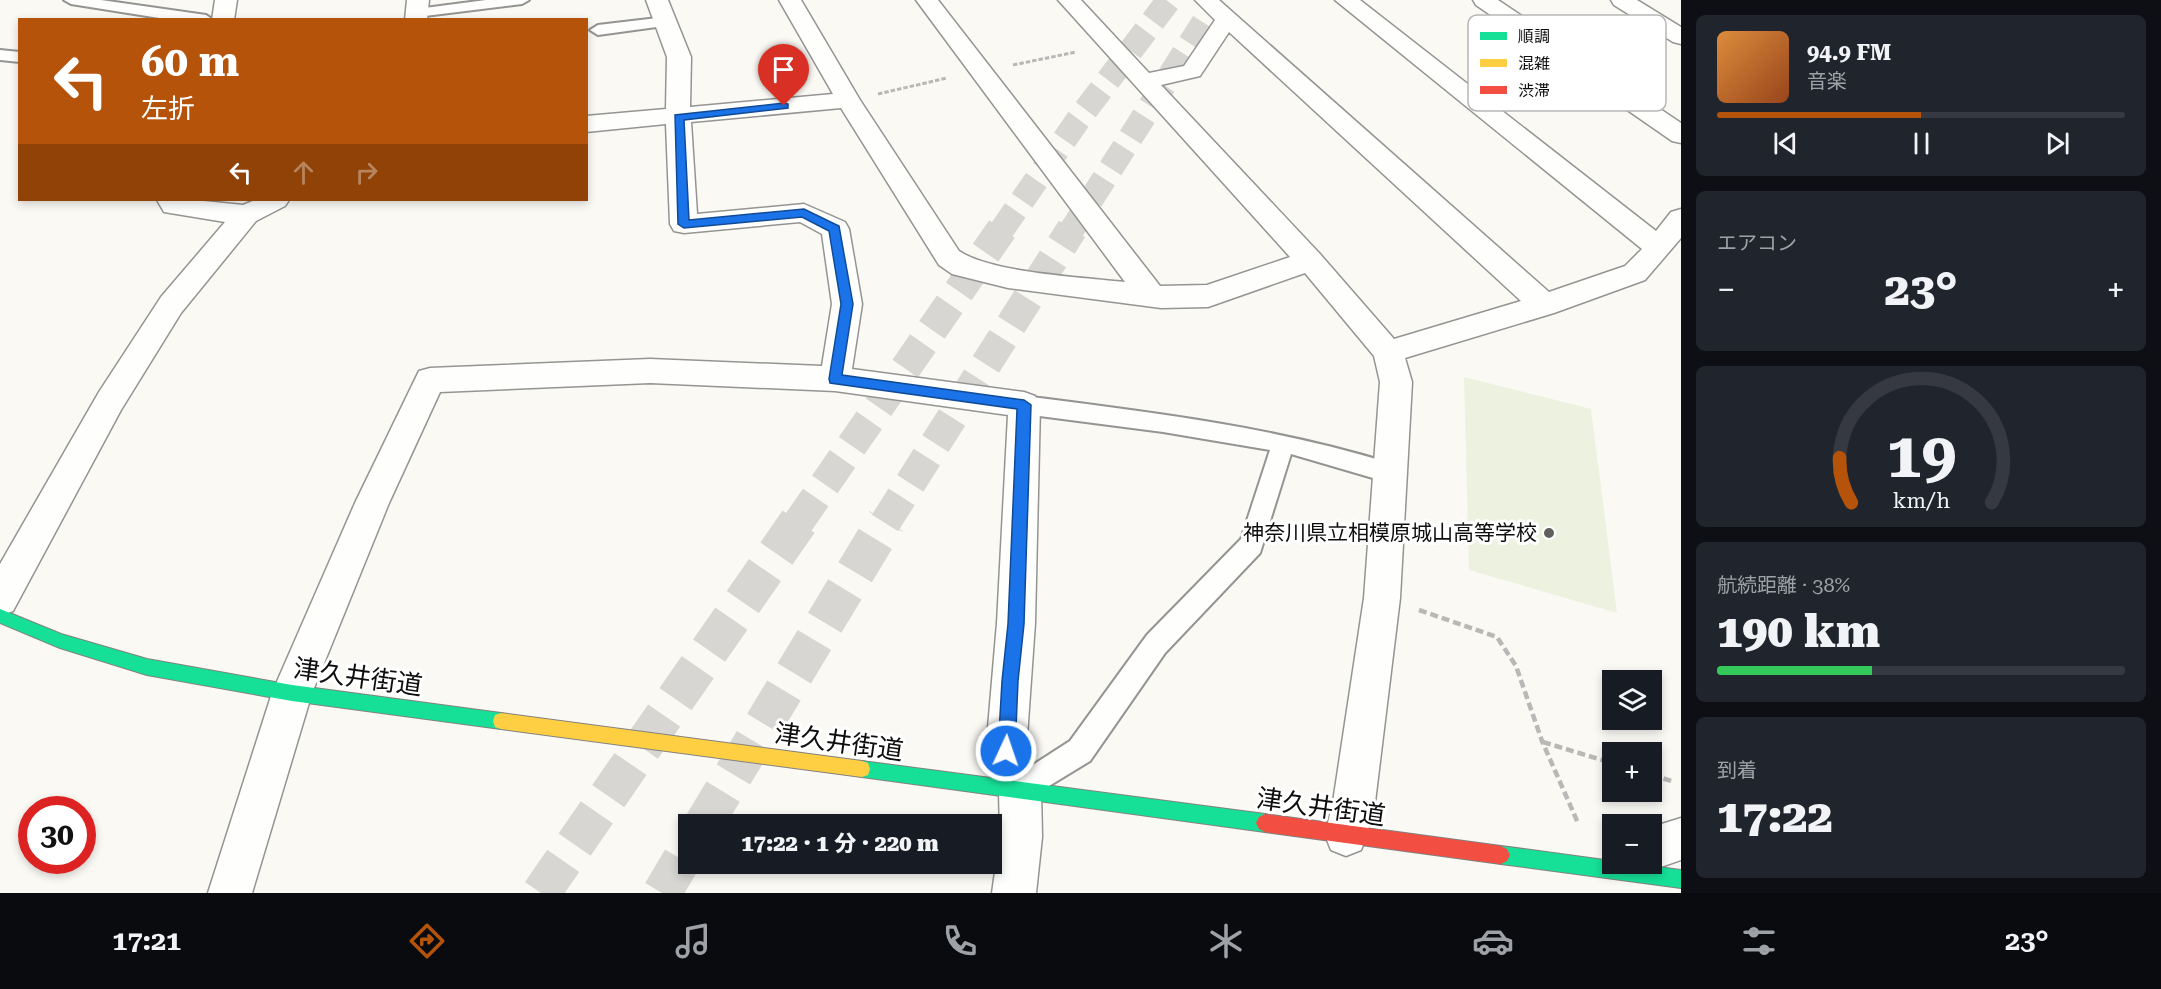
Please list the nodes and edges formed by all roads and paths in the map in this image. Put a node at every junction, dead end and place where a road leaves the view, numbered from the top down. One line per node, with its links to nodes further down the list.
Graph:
1 (71, 0): 15 (lane)
2 (226, 0): 16 (street)
3 (522, 0): 12 (lane)
4 (657, 0): 18 (street)
5 (790, 0): 26 (street)
6 (927, 0): 38 (street)
7 (1069, 0): 24 (street)
8 (1206, 0): 17 (street)
9 (1346, 0): 25 (street)
10 (1484, 0): 13 (street)
11 (1622, 0): 14 (street)
12 (417, 11)
13 (1506, 15)
14 (1646, 15)
15 (192, 18)
16 (223, 18)
17 (1227, 18): 24 (street); 39 (street)
18 (666, 22): 20 (lane); 29 (street)
19 (1666, 28): 21 (street)
20 (598, 30)
21 (1681, 37)
22 (0, 55): 23 (lane)
23 (18, 57)
24 (1144, 81): 37 (street)
25 (1468, 97)
26 (848, 100): 29 (street); 38 (street)
27 (1486, 111): 36 (street)
28 (1646, 111): 31 (street)
29 (678, 117): 30 (street); 41 (street)
30 (588, 124)
31 (1681, 135)
32 (171, 201): 34 (street)
33 (274, 201): 34 (street)
34 (246, 215): 45 (street)
35 (1681, 218): 36 (street)
36 (1659, 248): 39 (street)
37 (1310, 261): 38 (street); 40 (street)
38 (1151, 296)
39 (1544, 305): 40 (street)
40 (1388, 352): 44 (street)
41 (835, 379): 42 (street); 48 (street)
42 (1024, 405): 43 (lane); 53 (street)
43 (1283, 443): 44 (lane); 53 (lane)
44 (1390, 473): 55 (street)
45 (0, 599)
46 (1413, 608): 49 (path)
47 (0, 616): 48 (highway, 津久井街道)
48 (292, 693): 53 (highway, 津久井街道); 61 (street)
49 (1542, 741): 50 (path); 54 (path)
50 (1602, 760)
51 (1662, 778): 52 (path)
52 (1675, 782)
53 (1020, 790): 55 (highway, 津久井街道); 62 (street)
54 (1581, 830)
55 (1346, 835): 58 (highway, 津久井街道)
56 (1681, 840): 57 (street)
57 (1662, 849)
58 (1602, 858)
59 (1662, 871): 60 (highway, 津久井街道)
60 (1681, 879)
61 (230, 893)
62 (1014, 893)

